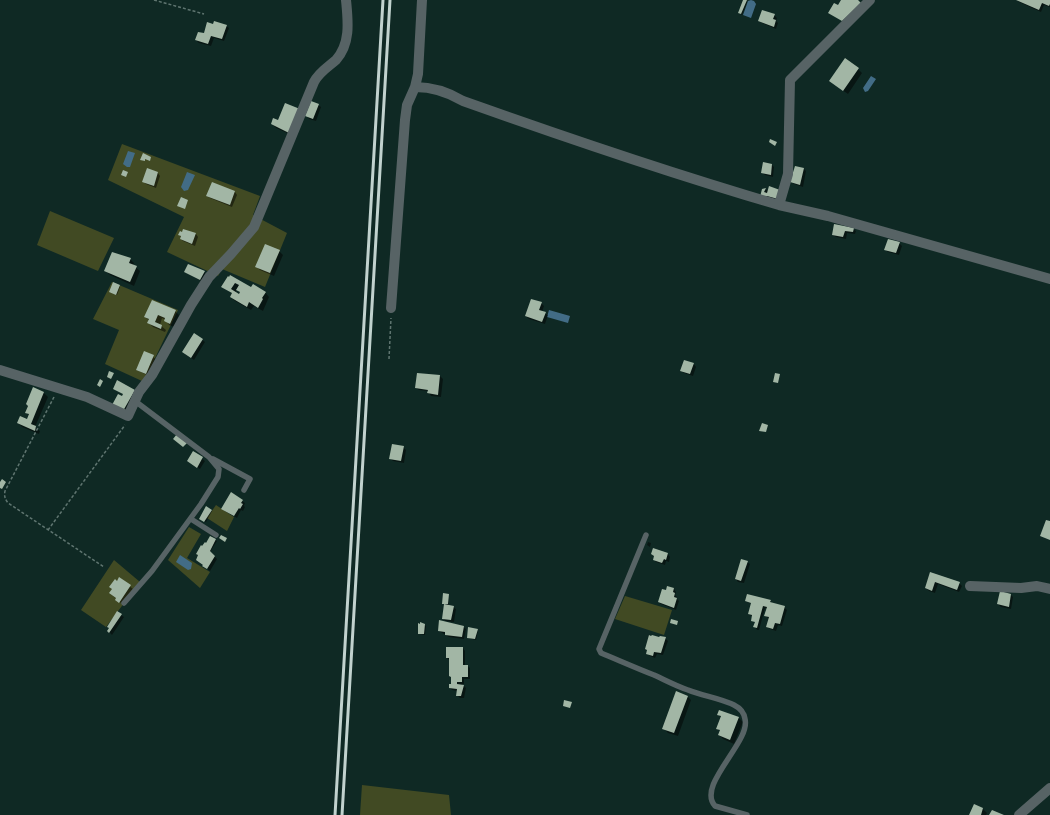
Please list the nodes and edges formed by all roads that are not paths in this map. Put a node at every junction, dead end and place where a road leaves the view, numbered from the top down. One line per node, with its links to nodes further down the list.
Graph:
1 (346, 0): 9 (street)
2 (422, 0): 4 (street)
3 (870, 0): 5 (street)
4 (415, 87): 5 (street); 7 (street)
5 (780, 205): 6 (street)
6 (1050, 279)
7 (391, 308)
8 (0, 370): 9 (street)
9 (135, 401): 10 (lane)
10 (209, 457): 11 (lane); 12 (lane)
11 (244, 490)
12 (190, 519): 13 (lane); 17 (lane)
13 (216, 535)
14 (646, 535): 19 (lane)
15 (970, 586): 16 (street)
16 (1050, 589)
17 (124, 603)
18 (1050, 788): 20 (street)
19 (747, 815)
20 (1019, 815)

